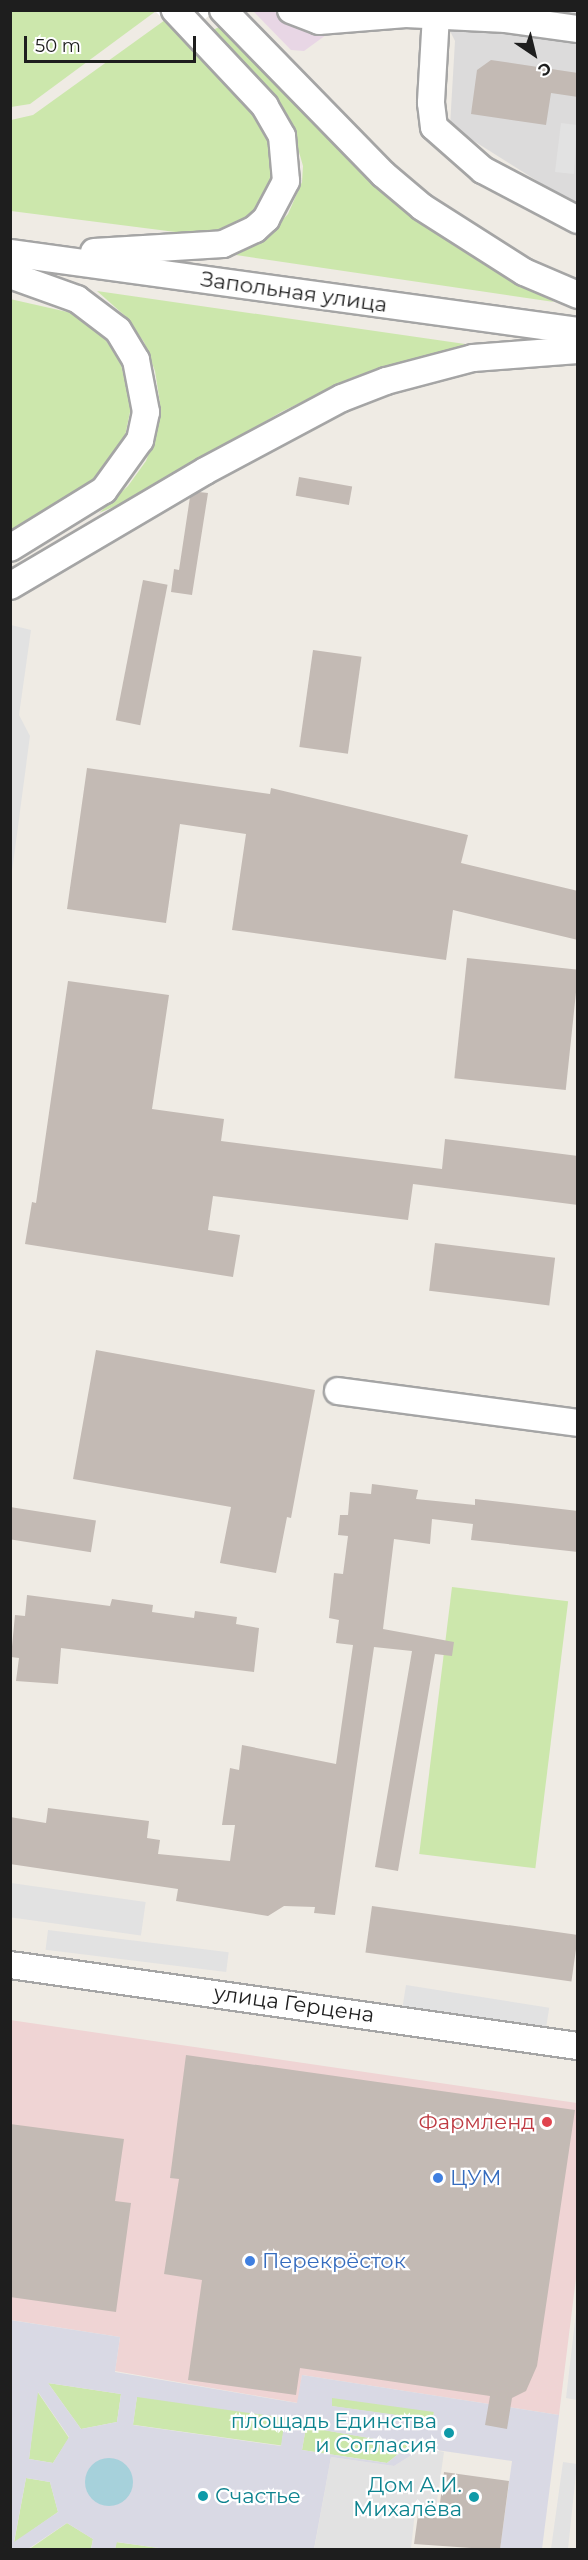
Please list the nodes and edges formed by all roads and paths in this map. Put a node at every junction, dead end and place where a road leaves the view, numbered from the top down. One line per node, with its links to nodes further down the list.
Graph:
1 (175, 10): 7 (street)
2 (223, 10): 8 (street)
3 (291, 10): 4 (street)
4 (436, 15): 5 (street); 6 (street)
5 (578, 29)
6 (578, 220)
7 (13, 261): 9 (street, Запольная улица); 11 (street)
8 (578, 295)
9 (578, 332)
10 (578, 350): 12 (street)
11 (10, 548)
12 (10, 586)
13 (338, 1391): 14 (street)
14 (578, 1423)
15 (10, 1965): 16 (street, улица Герцена)
16 (578, 2046)

